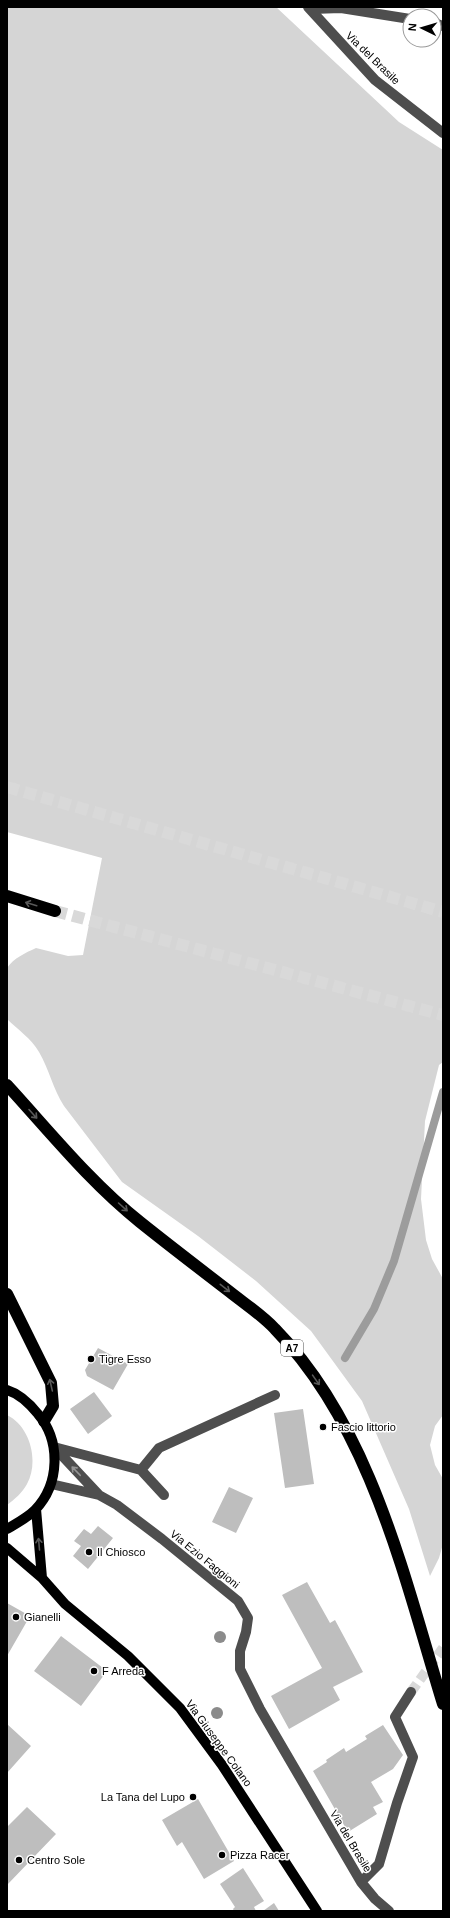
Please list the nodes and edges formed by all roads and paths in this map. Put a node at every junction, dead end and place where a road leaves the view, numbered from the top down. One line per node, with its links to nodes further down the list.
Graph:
1 (310, 8): 2 (street, Via del Brasile); 3 (street, Via del Brasile)
2 (402, 18)
3 (443, 133)
4 (7, 896): 5 (highway, one-way to 4)
5 (55, 911)
6 (7, 1085): 22 (highway, A7, one-way to 22)
7 (7, 1294): 10 (highway, one-way to 7)
8 (7, 1390): 10 (main road)
9 (275, 1395): 12 (street)
10 (44, 1421): 11 (main road)
11 (54, 1447): 12 (street); 13 (main road); 14 (street, Via Ezio Faggioni, one-way to 11)
12 (141, 1470): 15 (street)
13 (51, 1484): 14 (street, Via Ezio Faggioni); 16 (main road)
14 (99, 1495): 20 (street, Via Ezio Faggioni)
15 (164, 1495)
16 (36, 1509): 17 (main road); 19 (main road, one-way to 16)
17 (7, 1529)
18 (7, 1548): 19 (main road, Via Giuseppe Colano)
19 (42, 1578): 24 (main road, Via Giuseppe Colano)
20 (240, 1669): 23 (street, Via del Brasile)
21 (411, 1692): 23 (street, Via del Brasile)
22 (443, 1704)
23 (362, 1882): 25 (street)
24 (317, 1911)
25 (389, 1911)

